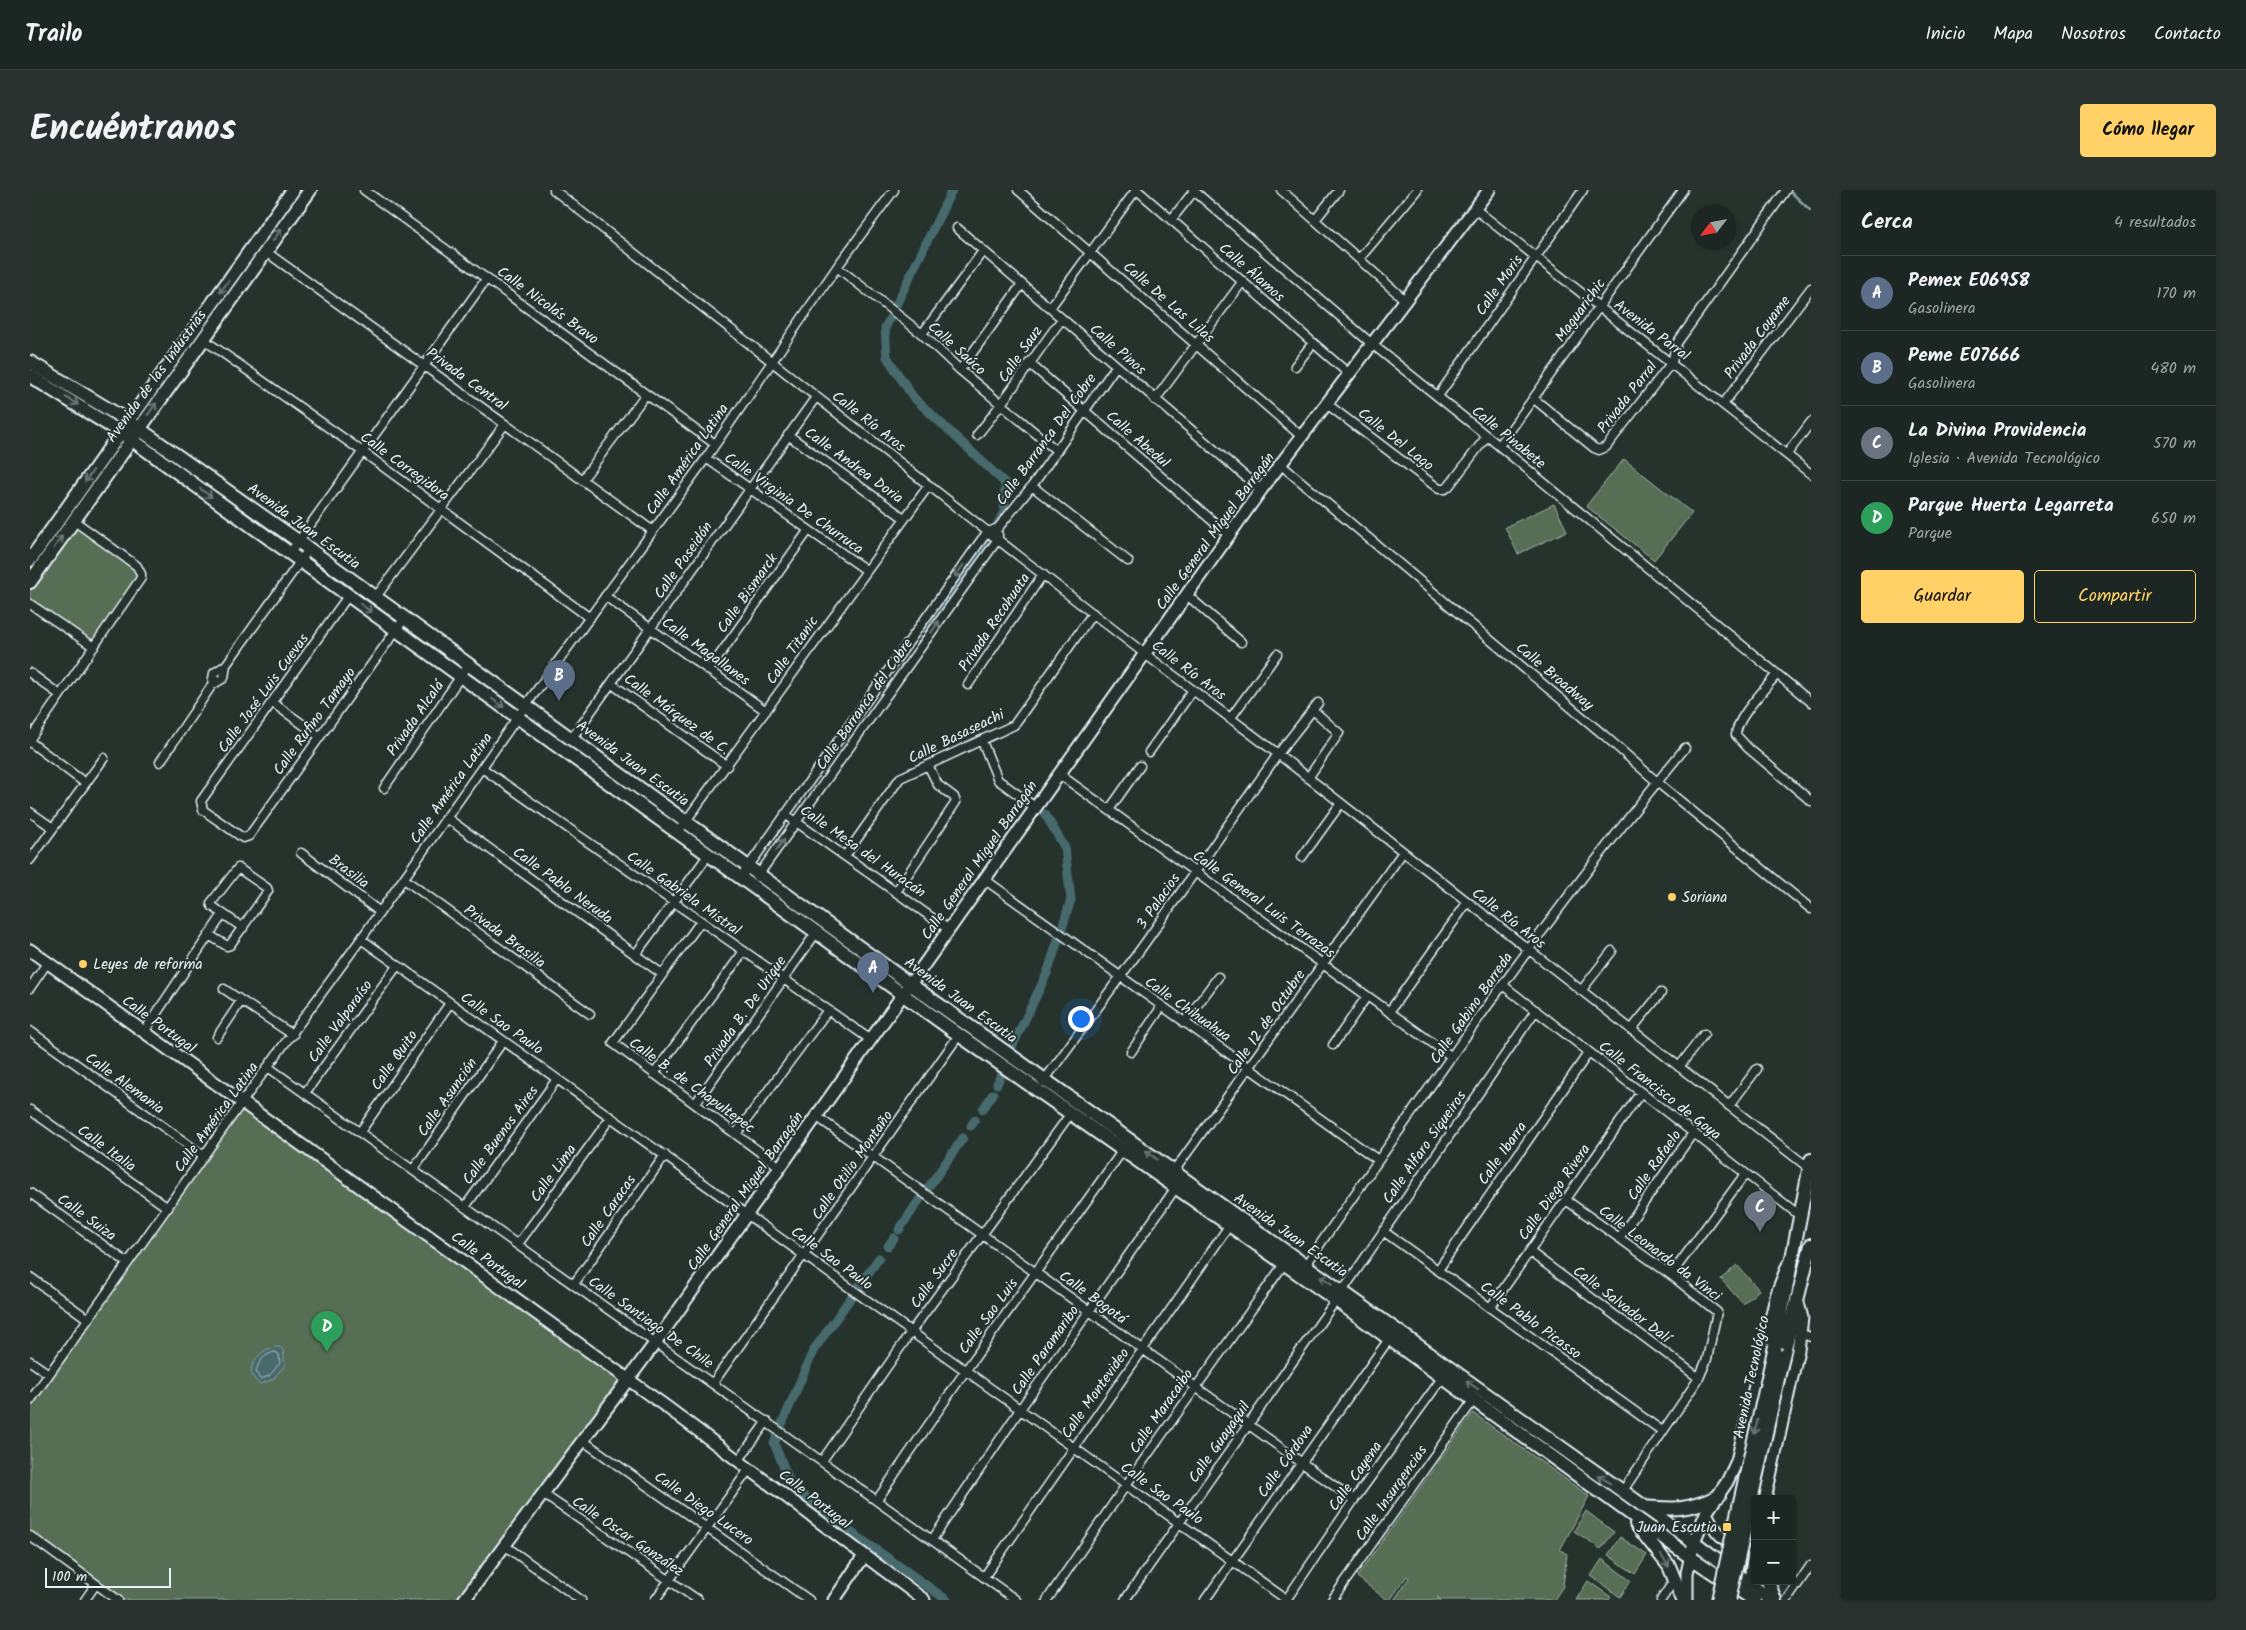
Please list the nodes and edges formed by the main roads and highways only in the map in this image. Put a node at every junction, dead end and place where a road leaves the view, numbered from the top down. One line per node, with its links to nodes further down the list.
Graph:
1 (293, 190): 4 (main road, Avenida de las Industrias)
2 (310, 190): 4 (main road, Avenida de las Industrias, one-way to 2)
3 (1488, 190): 17 (main road, Calle General Miguel Barragán)
4 (244, 270): 7 (main road, Avenida de las Industrias, one-way to 7); 7 (main road, Avenida de las Industrias)
5 (30, 362): 9 (main road, Avenida Juan Escutia)
6 (30, 376): 8 (main road, Avenida Juan Escutia, one-way to 8)
7 (160, 387): 9 (main road, Avenida de las Industrias)
8 (98, 417): 9 (main road, Avenida Juan Escutia); 10 (main road)
9 (130, 430): 10 (main road, Avenida de las Industrias); 12 (main road, Avenida de las Industrias, one-way to 9); 13 (main road, Avenida Juan Escutia, one-way to 13); 13 (main road, Avenida Juan Escutia)
10 (105, 454): 11 (main road, Avenida de las Industrias, one-way to 11)
11 (30, 560)
12 (30, 582)
13 (400, 624): 14 (main road, Avenida Juan Escutia, one-way to 14); 14 (main road, Avenida Juan Escutia)
14 (682, 826): 15 (main road, Avenida Juan Escutia); 15 (main road, Avenida Juan Escutia)
15 (750, 875): 17 (main road, Avenida Juan Escutia); 17 (main road, Avenida Juan Escutia)
16 (30, 950): 30 (main road, Calle Portugal)
17 (907, 989): 18 (main road, Avenida Juan Escutia); 19 (main road, Avenida Juan Escutia); 30 (main road, Calle General Miguel Barragán)
18 (1006, 1052): 19 (main road); 20 (main road, Avenida Juan Escutia)
19 (999, 1063): 20 (main road, Avenida Juan Escutia)
20 (1028, 1076): 22 (main road, Avenida Juan Escutia); 22 (main road, Avenida Juan Escutia, one-way to 20)
21 (1810, 1164): 24 (main road, Avenida Tecnológico)
22 (1175, 1180): 26 (main road, Avenida Juan Escutia, one-way to 22); 26 (main road, Avenida Juan Escutia)
23 (1811, 1245): 25 (main road, Avenida Tecnológico)
24 (1791, 1259): 32 (main road); 47 (main road, Avenida Tecnológico, one-way to 47, bridge)
25 (1808, 1271): 27 (main road, Avenida Tecnológico)
26 (1339, 1296): 29 (main road, Avenida Juan Escutia); 29 (main road, Avenida Juan Escutia)
27 (1797, 1299): 28 (main road); 48 (main road, Avenida Tecnológico, bridge)
28 (1806, 1335): 31 (main road)
29 (1446, 1373): 33 (main road, Avenida Juan Escutia, one-way to 29); 34 (main road, Avenida Juan Escutia)
30 (629, 1380): 38 (main road, Calle Portugal); 43 (main road, Calle General Miguel Barragán)
31 (1766, 1495)
32 (1719, 1496): 33 (main road); 35 (main road)
33 (1643, 1507): 37 (main road, Avenida Juan Escutia)
34 (1624, 1509): 39 (main road, Avenida Juan Escutia); 46 (main road, one-way to 46)
35 (1706, 1514): 36 (main road); 37 (main road)
36 (1751, 1539)
37 (1694, 1542): 39 (main road); 42 (main road, Avenida Juan Escutia)
38 (864, 1556): 44 (main road); 45 (main road, Calle Portugal)
39 (1690, 1557): 42 (main road, Avenida Juan Escutia); 46 (main road)
40 (1751, 1580): 42 (main road)
41 (1769, 1585): 50 (main road)
42 (1749, 1595): 49 (main road, Avenida Juan Escutia)
43 (464, 1600)
44 (834, 1600)
45 (924, 1600)
46 (1685, 1600)
47 (1718, 1600)
48 (1729, 1600)
49 (1771, 1600)
50 (1775, 1600)

